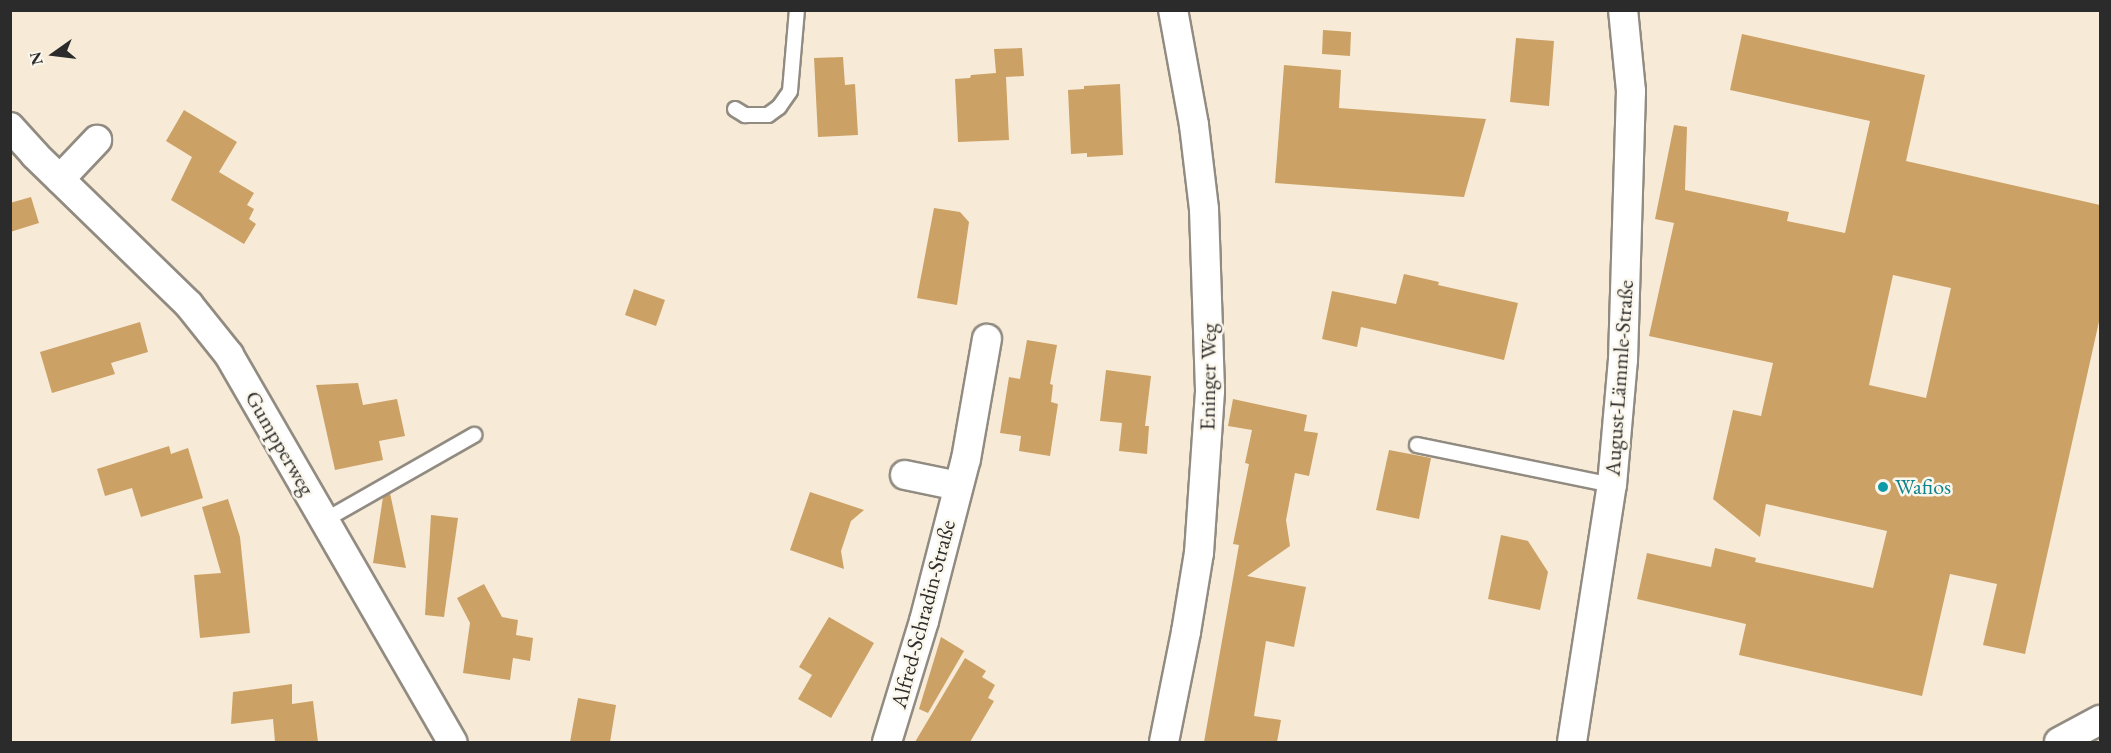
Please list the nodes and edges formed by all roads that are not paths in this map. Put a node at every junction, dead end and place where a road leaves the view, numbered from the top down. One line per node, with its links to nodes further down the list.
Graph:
1 (797, 10): 4 (lane)
2 (1173, 10): 18 (street, Eninger Weg)
3 (1623, 10): 12 (street, August-Lämmle-Straße)
4 (735, 109)
5 (10, 127): 7 (street, Gumpperweg)
6 (97, 140): 7 (street)
7 (60, 179): 14 (street, Gumpperweg)
8 (987, 339): 13 (street, Alfred-Schradin-Straße)
9 (474, 435): 14 (lane)
10 (1418, 445): 12 (lane)
11 (905, 474): 13 (street)
12 (1611, 485): 19 (street, August-Lämmle-Straße)
13 (958, 486): 17 (street, Alfred-Schradin-Straße)
14 (325, 520): 16 (street, Gumpperweg)
15 (2100, 720): 20 (street)
16 (452, 742)
17 (887, 742)
18 (1164, 742)
19 (1572, 742)
20 (2059, 742)

